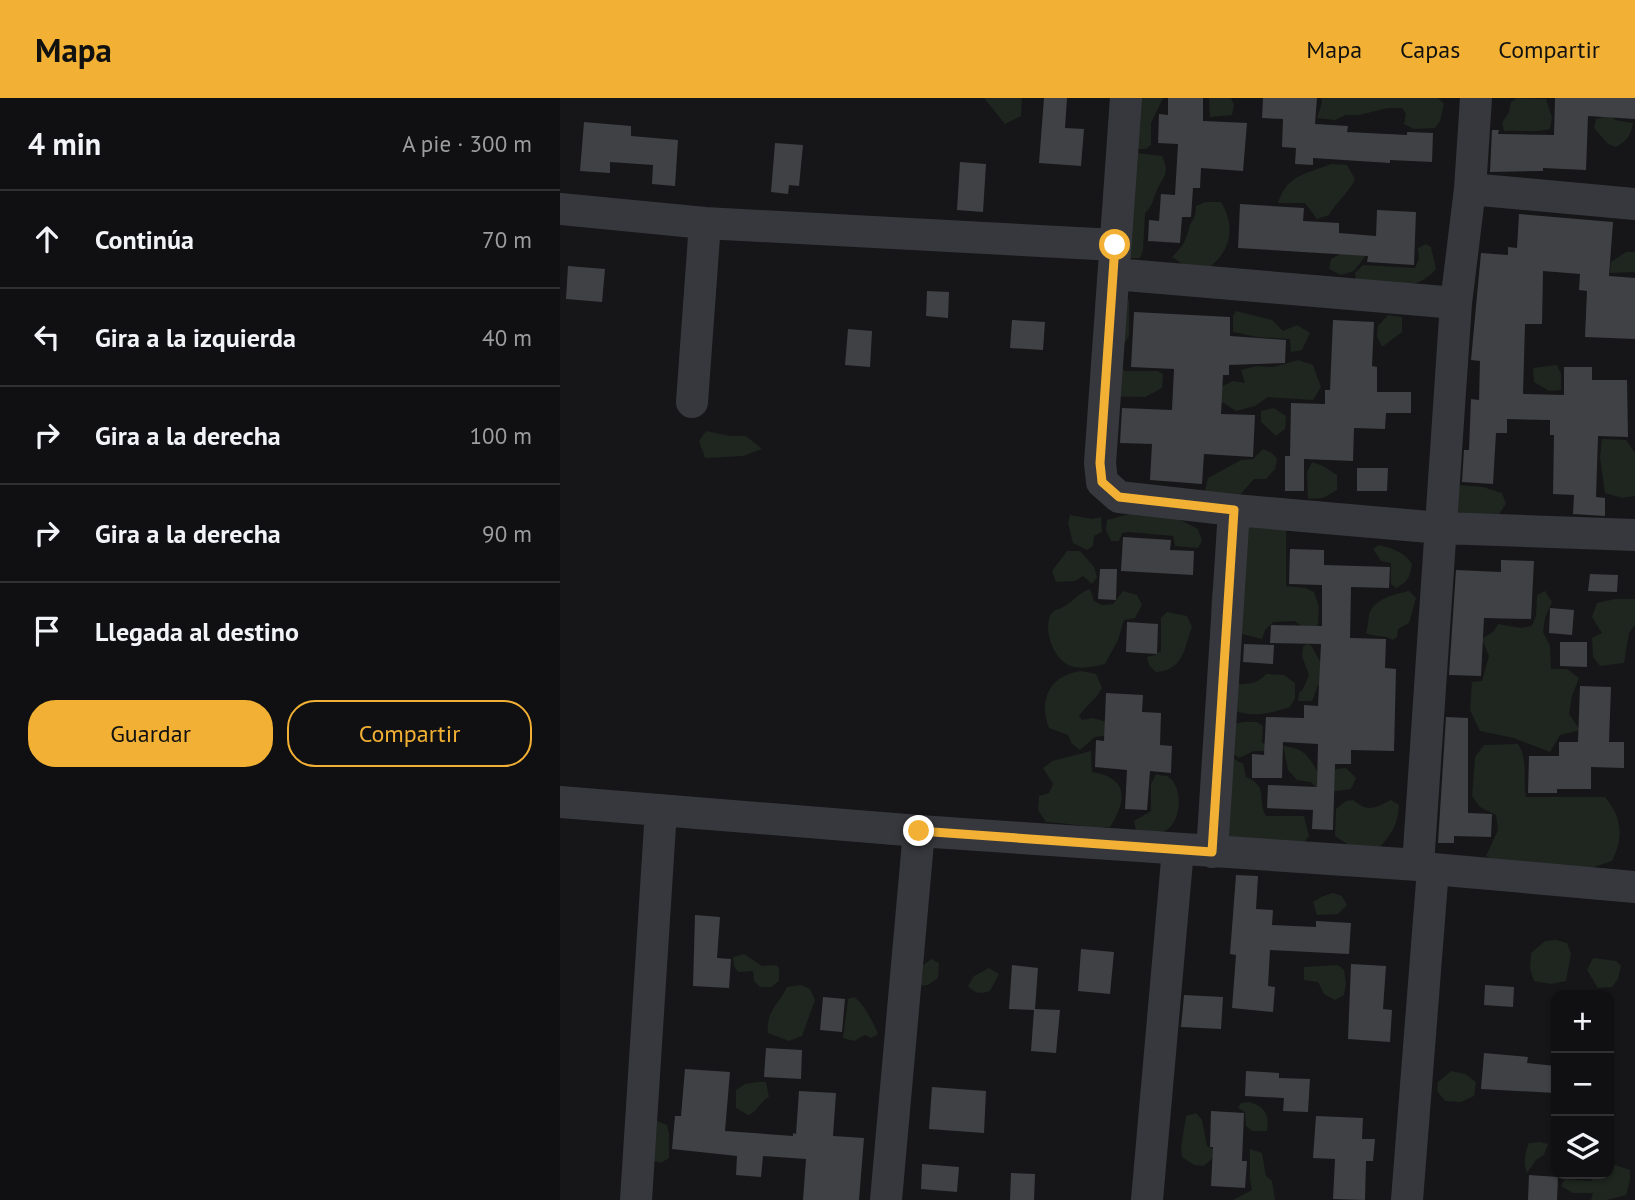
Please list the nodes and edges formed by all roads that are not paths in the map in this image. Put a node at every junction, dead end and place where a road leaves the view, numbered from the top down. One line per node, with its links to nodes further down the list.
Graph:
1 (1126, 98): 7 (street)
2 (1476, 98): 3 (street)
3 (1470, 189): 4 (street); 8 (street)
4 (1635, 204)
5 (560, 209): 6 (street)
6 (705, 223): 7 (street); 9 (street)
7 (1114, 260): 8 (street); 10 (street)
8 (1455, 303): 11 (street)
9 (692, 402)
10 (1234, 510): 11 (street); 17 (street)
11 (1441, 528): 12 (street); 18 (street)
12 (1635, 535)
13 (560, 802): 14 (street)
14 (661, 810): 15 (street); 20 (street)
15 (919, 831): 16 (street); 21 (street)
16 (1178, 849): 17 (street); 22 (street)
17 (1212, 852): 18 (street)
18 (1426, 867): 19 (street); 23 (street)
19 (1635, 887)
20 (636, 1200)
21 (886, 1200)
22 (1147, 1200)
23 (1407, 1200)

